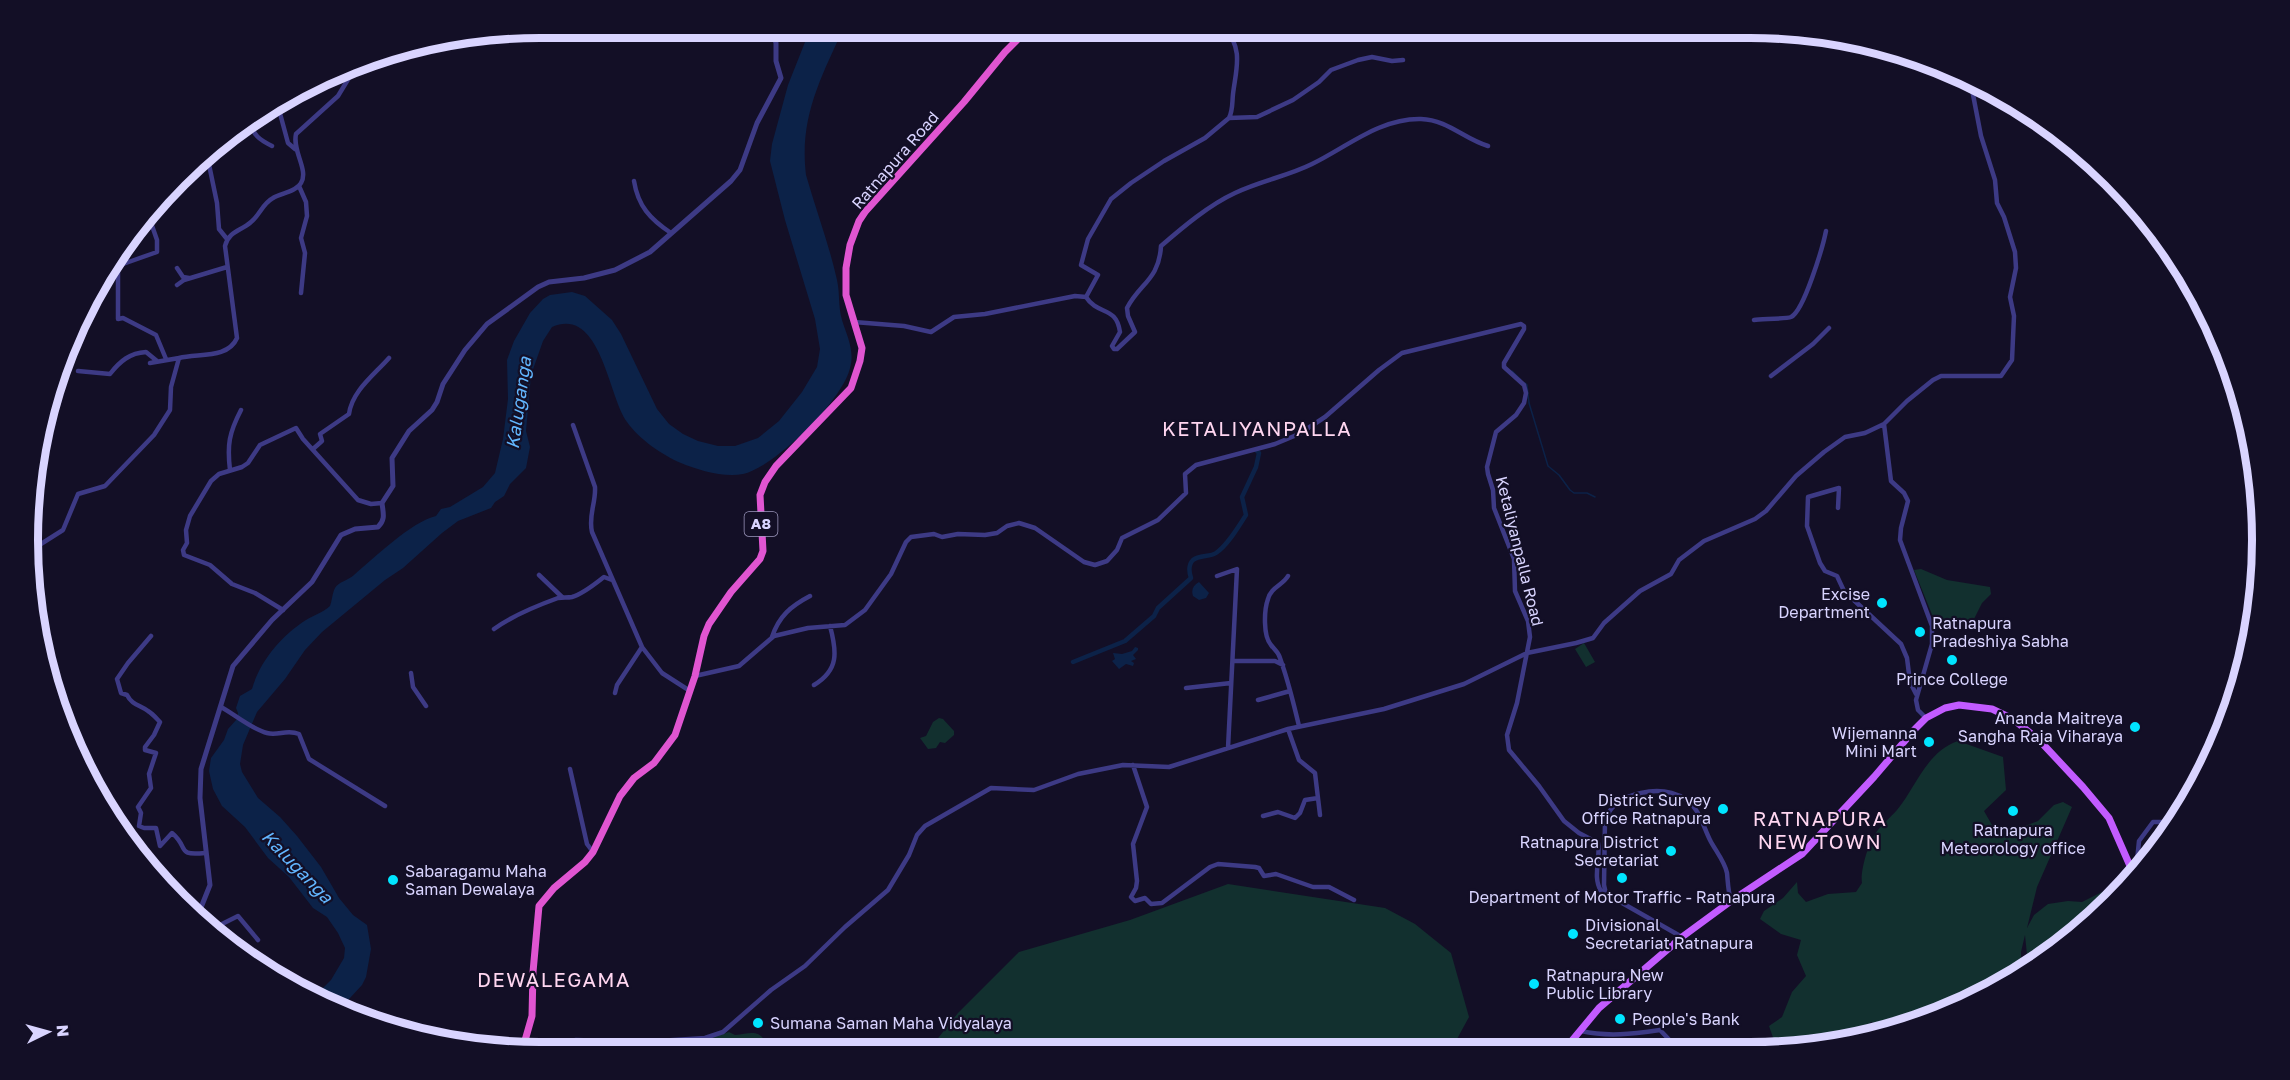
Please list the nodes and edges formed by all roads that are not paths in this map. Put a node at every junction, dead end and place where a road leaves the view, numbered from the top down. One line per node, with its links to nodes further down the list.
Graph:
1 (774, 38): 18 (street)
2 (1019, 38): 28 (highway, Ratnapura Road / A8)
3 (1231, 38): 8 (street)
4 (1403, 60): 8 (street)
5 (351, 75): 12 (street)
6 (1972, 89): 38 (street)
7 (279, 111): 12 (street)
8 (1229, 118): 26 (street)
9 (253, 128): 10 (street)
10 (272, 146)
11 (1488, 146): 26 (street)
12 (295, 149): 15 (street)
13 (209, 162): 19 (street)
14 (634, 181): 18 (street)
15 (299, 186): 19 (street); 25 (street)
16 (151, 222): 20 (street)
17 (1826, 231): 27 (street)
18 (671, 233): 42 (street)
19 (226, 239): 21 (street)
20 (123, 264): 32 (street)
21 (227, 267): 23 (street); 30 (street)
22 (177, 268): 23 (street)
23 (191, 279): 24 (street)
24 (177, 285)
25 (302, 293)
26 (1086, 297): 28 (street)
27 (1754, 320)
28 (854, 322): 61 (highway, Ratnapura Road / A8)
29 (1829, 328): 36 (street)
30 (179, 358): 32 (street); 44 (street)
31 (389, 358): 40 (street)
32 (166, 359): 33 (street)
33 (158, 362): 34 (street); 35 (street)
34 (150, 363)
35 (78, 371)
36 (1771, 376)
37 (240, 410): 41 (street)
38 (1884, 424): 57 (street); 68 (street)
39 (573, 425): 48 (street)
40 (313, 449): 41 (street); 42 (street)
41 (230, 470): 51 (street)
42 (382, 503): 51 (street)
43 (1838, 508): 68 (street)
44 (38, 546)
45 (539, 575): 50 (street)
46 (1217, 576): 58 (street)
47 (1288, 576): 59 (street)
48 (612, 580): 50 (street); 56 (street)
49 (810, 596): 55 (street)
50 (562, 597): 53 (street)
51 (283, 610): 71 (street)
52 (830, 626): 55 (street, Ketaliyanpalla Road); 57 (street, Ketaliyanpalla Road); 63 (street)
53 (494, 629)
54 (151, 636): 84 (street)
55 (772, 638): 61 (street, Ketaliyanpalla Road)
56 (642, 647): 65 (street); 67 (street)
57 (1527, 652): 73 (street); 88 (street, Ketaliyanpalla Road)
58 (1233, 662): 59 (street); 62 (street)
59 (1283, 665): 66 (street)
60 (411, 673): 70 (street)
61 (695, 676): 65 (highway, Ratnapura Road / A8)
62 (1231, 683): 64 (street); 75 (street)
63 (814, 685)
64 (1186, 688)
65 (691, 691): 83 (highway, Ratnapura Road / A8)
66 (1290, 691): 69 (street); 73 (street)
67 (615, 693)
68 (1916, 694): 72 (street)
69 (1258, 700)
70 (426, 706)
71 (221, 707): 79 (street); 84 (street)
72 (1926, 718): 87 (main road); 90 (main road)
73 (1299, 726): 74 (street)
74 (1288, 729): 75 (street); 78 (street)
75 (1228, 747): 76 (street)
76 (1133, 765): 89 (street); 97 (street)
77 (570, 768): 83 (street)
78 (1318, 798): 80 (street); 81 (street)
79 (385, 806)
80 (1320, 815)
81 (1263, 816)
82 (2166, 822): 85 (street)
83 (593, 852): 96 (highway, Ratnapura Road / A8)
84 (205, 853): 91 (street)
85 (2137, 860)
86 (2135, 863): 87 (street)
87 (2131, 866)
88 (1606, 894): 90 (street); 93 (street)
89 (1354, 900)
90 (1731, 901): 93 (main road)
91 (200, 909)
92 (218, 926): 94 (street)
93 (1682, 938): 95 (main road)
94 (258, 940)
95 (1581, 1031): 98 (main road); 99 (street)
96 (526, 1042)
97 (565, 1042)
98 (1571, 1042)
99 (1671, 1042)

